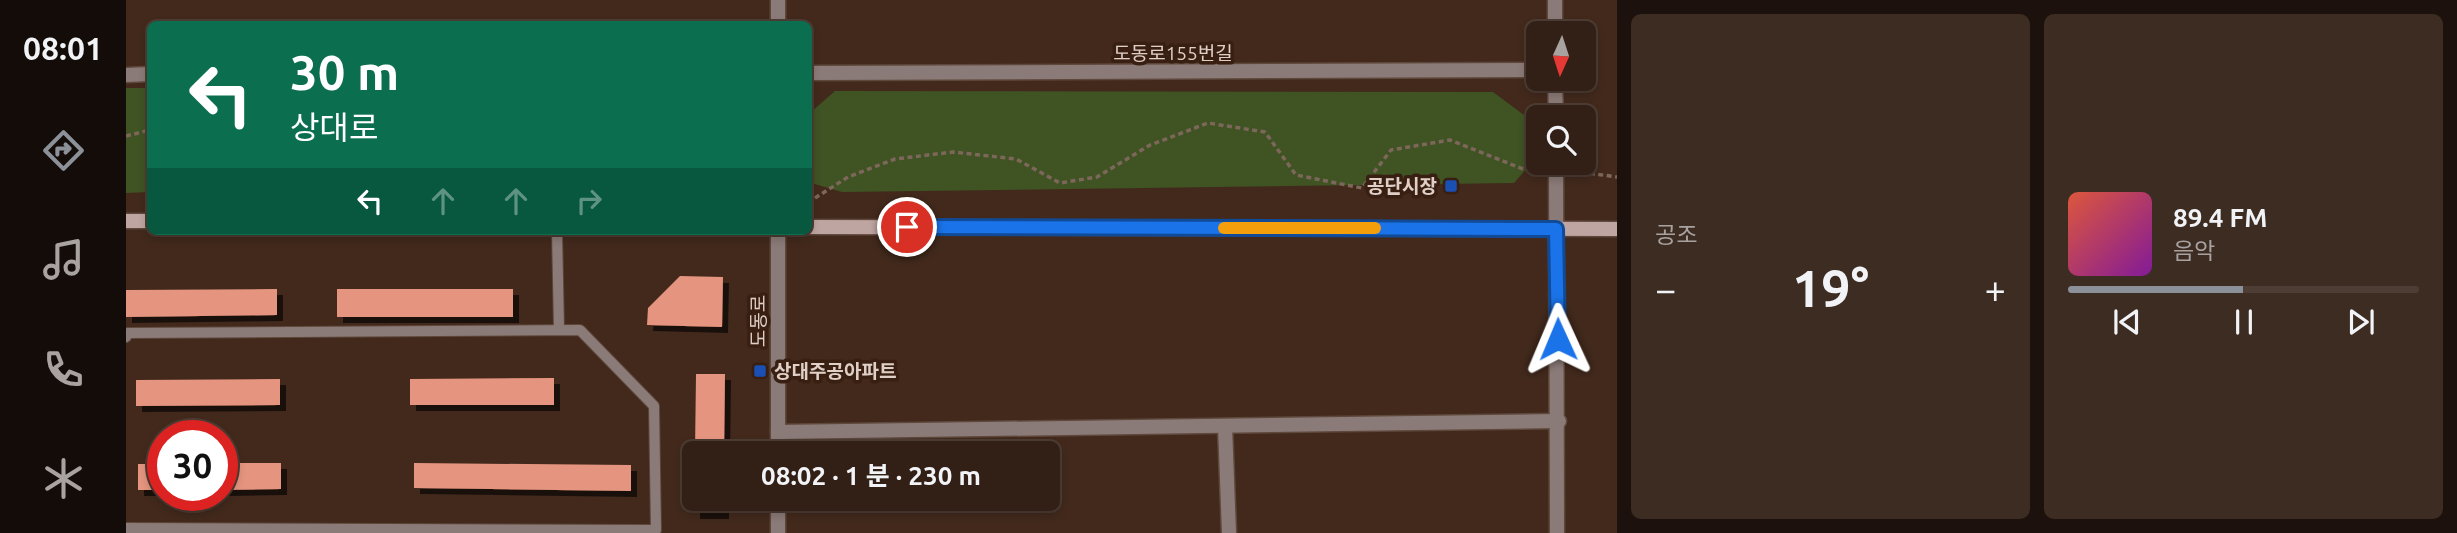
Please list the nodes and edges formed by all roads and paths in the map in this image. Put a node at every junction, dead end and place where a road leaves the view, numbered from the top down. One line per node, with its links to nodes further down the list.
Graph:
1 (778, 0): 3 (street)
2 (1555, 0): 4 (street)
3 (778, 21)
4 (1555, 21)
5 (1526, 70): 6 (street, 도동로155번길)
6 (812, 73)
7 (126, 75): 8 (street)
8 (147, 75)
9 (147, 131): 10 (path)
10 (126, 136)
11 (1523, 169): 15 (path)
12 (1596, 174): 14 (path)
13 (1556, 175): 19 (street)
14 (1617, 177)
15 (815, 198)
16 (126, 221): 17 (street)
17 (147, 221)
18 (812, 227): 19 (street)
19 (1556, 229): 20 (street); 25 (street)
20 (1617, 229)
21 (557, 235): 23 (lane)
22 (779, 235): 27 (street, 도동로)
23 (559, 330): 24 (lane); 30 (lane)
24 (126, 337)
25 (1559, 421): 26 (street); 33 (street)
26 (1225, 426): 27 (street); 32 (street)
27 (778, 432): 28 (street, 도동로)
28 (778, 441)
29 (778, 511): 31 (street)
30 (126, 528)
31 (778, 533)
32 (1229, 533)
33 (1557, 533)

